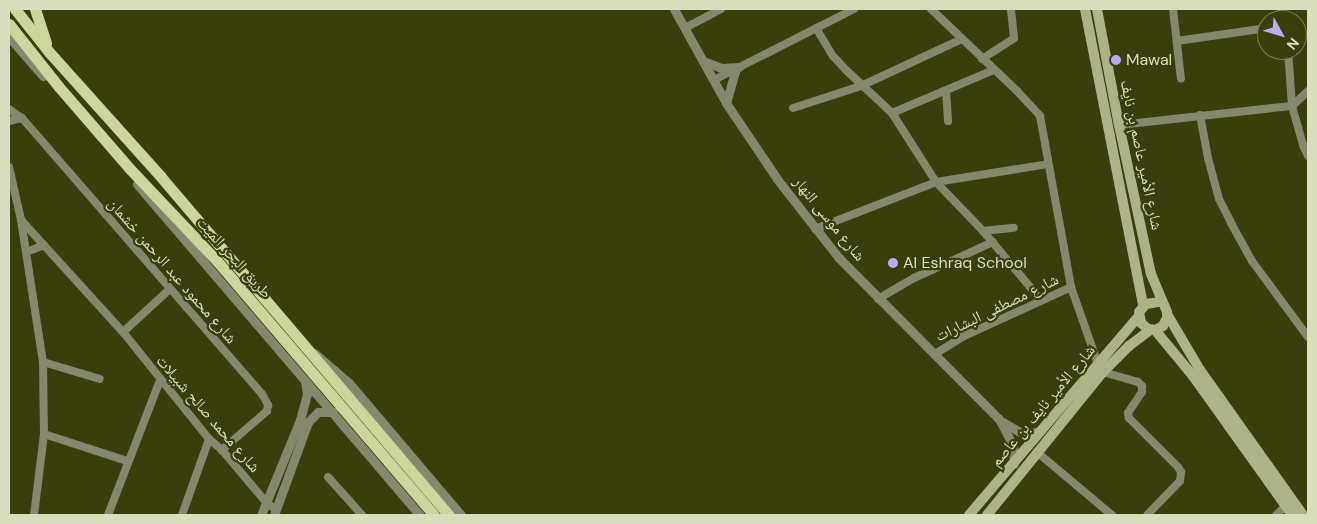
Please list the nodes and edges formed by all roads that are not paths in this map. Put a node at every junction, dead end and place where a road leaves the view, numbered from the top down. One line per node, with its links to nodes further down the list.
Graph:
1 (15, 9): 18 (main road)
2 (35, 9): 18 (main road)
3 (674, 9): 12 (street, شارع موسى النهار)
4 (721, 9): 12 (street)
5 (854, 9): 13 (street)
6 (932, 9): 16 (street)
7 (1010, 9): 19 (street)
8 (1085, 9): 55 (main road, شارع الأمير عاصم بن نايف)
9 (1097, 9): 39 (main road, شارع الأمير عاصم بن نايف)
10 (1173, 9): 17 (street)
11 (9, 24): 87 (main road, طريق البحر الميت)
12 (685, 28): 20 (street, شارع موسى النهار)
13 (816, 28): 22 (street); 26 (street)
14 (1257, 29): 17 (street)
15 (9, 36): 66 (street)
16 (962, 39): 19 (street); 26 (street)
17 (1177, 41): 24 (street)
18 (48, 52): 61 (main road)
19 (982, 59): 23 (street)
20 (702, 60): 22 (street); 25 (street, شارع موسى النهار)
21 (1289, 60): 31 (street)
22 (738, 68): 25 (street); 30 (street)
23 (994, 70): 27 (street); 41 (street)
24 (1181, 79)
25 (714, 80): 30 (street, شارع موسى النهار)
26 (861, 86): 32 (street); 34 (street)
27 (946, 91): 34 (street); 38 (street)
28 (1308, 91): 29 (street)
29 (1306, 100): 31 (street)
30 (726, 103): 46 (street, شارع موسى النهار)
31 (1292, 106): 35 (street); 40 (street)
32 (793, 108)
33 (9, 109): 36 (street, شارع محمود عبد الرحمن خشمان)
34 (892, 113): 43 (street)
35 (1200, 115): 39 (street); 60 (street)
36 (22, 118): 37 (street); 52 (street, شارع محمود عبد الرحمن خشمان)
37 (9, 121)
38 (948, 121)
39 (1119, 126): 56 (main road, شارع الأمير عاصم بن نايف)
40 (1308, 156)
41 (1048, 164): 43 (street); 51 (street)
42 (9, 167): 44 (street)
43 (936, 182): 46 (street); 47 (street)
44 (21, 220): 49 (street, شارع محمد صالح شبيلات); 50 (street)
45 (1014, 228): 47 (street)
46 (815, 229): 53 (street, شارع موسى النهار)
47 (983, 231): 48 (street)
48 (993, 242): 53 (street); 54 (street)
49 (44, 245): 50 (street); 59 (street, شارع محمد صالح شبيلات)
50 (26, 252): 63 (street)
51 (1071, 287): 54 (street, شارع مصطفى البشارات); 64 (street)
52 (170, 289): 59 (street); 73 (street, شارع محمود عبد الرحمن خشمان)
53 (878, 299): 62 (street, شارع موسى النهار)
54 (1041, 300): 62 (street, شارع مصطفى البشارات)
55 (1143, 306): 56 (main road); 57 (main road)
56 (1163, 307): 58 (main road); 79 (main road, شارع الأمير عاصم بن نايف)
57 (1139, 316): 58 (main road); 64 (main road, شارع الأمير نايف بن عاصم)
58 (1153, 330): 64 (main road, شارع الأمير نايف بن عاصم); 79 (main road, شارع الأمير عاصم بن نايف)
59 (123, 332): 67 (street, شارع محمد صالح شبيلات)
60 (1308, 337)
61 (305, 347): 88 (main road); 89 (street)
62 (935, 354): 69 (street, شارع موسى النهار)
63 (43, 362): 65 (street); 71 (street)
64 (1100, 368): 70 (main road, شارع الأمير نايف بن عاصم); 74 (main road, شارع الأمير نايف بن عاصم); 93 (street)
65 (100, 379)
66 (304, 379): 68 (street); 78 (street)
67 (160, 380): 72 (street, شارع محمد صالح شبيلات); 75 (street)
68 (333, 412): 80 (street); 86 (street)
69 (999, 419): 70 (street, شارع موسى النهار); 76 (street, شارع موسى النهار)
70 (1041, 431): 76 (main road, شارع الأمير نايف بن عاصم)
71 (44, 434): 75 (street); 82 (street)
72 (209, 439): 73 (street, شارع محمد صالح شبيلات); 84 (street)
73 (222, 450): 78 (street, شارع محمد صالح شبيلات)
74 (1038, 453): 91 (main road, شارع الأمير نايف بن عاصم); 92 (street)
75 (127, 462): 83 (street)
76 (1014, 464): 90 (main road, شارع الأمير نايف بن عاصم)
77 (328, 477): 81 (street)
78 (266, 502): 80 (street, شارع محمد صالح شبيلات); 85 (street)
79 (1288, 504): 94 (street); 95 (main road, شارع الأمير عاصم بن نايف); 96 (main road, شارع الأمير عاصم بن نايف)
80 (275, 513)
81 (358, 513)
82 (34, 515)
83 (108, 515)
84 (182, 515)
85 (261, 515)
86 (420, 515)
87 (434, 515)
88 (449, 515)
89 (461, 515)
90 (969, 515)
91 (988, 515)
92 (1112, 515)
93 (1147, 515)
94 (1276, 515)
95 (1292, 515)
96 (1302, 515)

